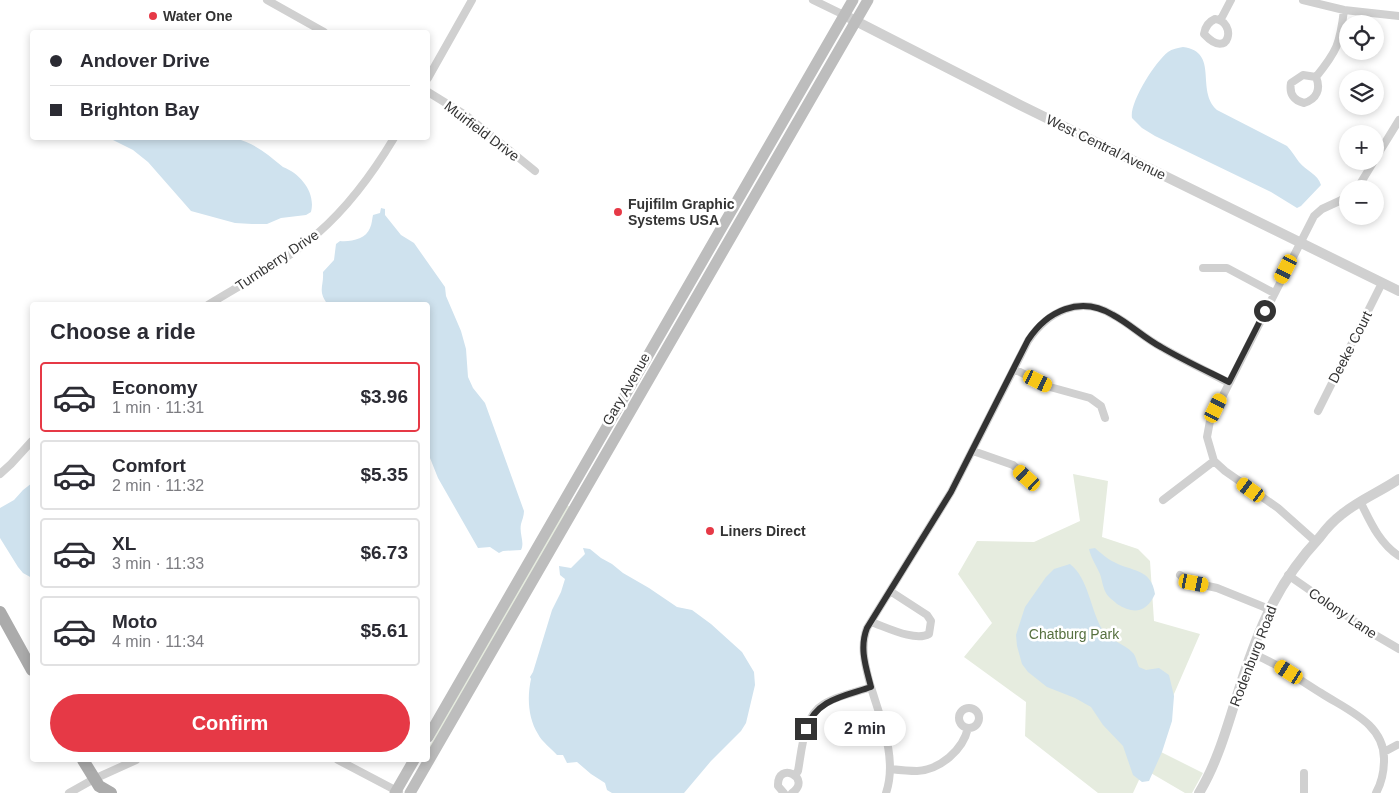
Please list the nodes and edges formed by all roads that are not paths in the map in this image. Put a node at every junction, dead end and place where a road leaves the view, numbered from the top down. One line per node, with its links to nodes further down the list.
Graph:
1 (267, 0): 13 (street)
2 (472, 0): 14 (street)
3 (813, 0): 9 (street, West Central Avenue)
4 (853, 0): 9 (main road, Gary Avenue)
5 (868, 0): 12 (main road, Gary Avenue)
6 (1231, 0): 11 (street)
7 (1303, 0): 8 (street)
8 (1344, 10): 10 (street); 15 (street)
9 (844, 15): 12 (street, West Central Avenue); 53 (main road, Gary Avenue)
10 (1399, 16)
11 (1221, 19)
12 (856, 21): 22 (street, West Central Avenue); 56 (main road, Gary Avenue)
13 (320, 30)
14 (430, 74)
15 (1316, 77)
16 (430, 93): 20 (street, Muirfield Drive)
17 (1399, 120): 19 (street)
18 (393, 140): 27 (street, Turnberry Drive)
19 (1384, 144)
20 (535, 171)
21 (1339, 201): 22 (street)
22 (1300, 242): 24 (street, West Central Avenue); 26 (street)
23 (1203, 268): 26 (street)
24 (1382, 283): 25 (street, West Central Avenue); 30 (street, Deeke Court)
25 (1399, 291)
26 (1274, 293): 29 (street)
27 (213, 302)
28 (1014, 369): 29 (street); 31 (street); 33 (street)
29 (1229, 382): 34 (street)
30 (1318, 411)
31 (1105, 418)
32 (30, 443): 35 (street)
33 (973, 450): 36 (street); 44 (street)
34 (1214, 461): 38 (street); 40 (street)
35 (0, 474)
36 (1027, 478)
37 (1399, 479): 39 (street, Rodenburg Road)
38 (1163, 500)
39 (1360, 501): 40 (street, Rodenburg Road); 41 (street)
40 (1315, 542): 43 (street, Rodenburg Road)
41 (1399, 556)
42 (1180, 575): 45 (street)
43 (1288, 575): 45 (street, Rodenburg Road); 48 (street, Colony Lane)
44 (890, 591): 47 (street); 47 (street)
45 (1269, 609): 49 (street, Rodenburg Road)
46 (0, 612): 50 (main road)
47 (871, 622): 51 (street)
48 (1399, 649)
49 (1251, 653): 55 (street); 67 (street, Rodenburg Road)
50 (30, 666)
51 (871, 687): 62 (street); 64 (street)
52 (968, 728): 62 (street)
53 (430, 734)
54 (1397, 745): 55 (street)
55 (1384, 752): 75 (street)
56 (430, 758)
57 (84, 762): 65 (main road)
58 (133, 762): 65 (street)
59 (342, 762): 66 (street)
60 (413, 762): 66 (main road)
61 (428, 762): 70 (main road, Gary Avenue)
62 (890, 769): 73 (street)
63 (1304, 774): 74 (street)
64 (795, 775): 71 (street); 72 (street)
65 (96, 786): 68 (street); 69 (main road)
66 (397, 792)
67 (1202, 792)
68 (69, 793)
69 (111, 793)
70 (410, 793)
71 (784, 793)
72 (792, 793)
73 (886, 793)
74 (1304, 793)
75 (1376, 793)

